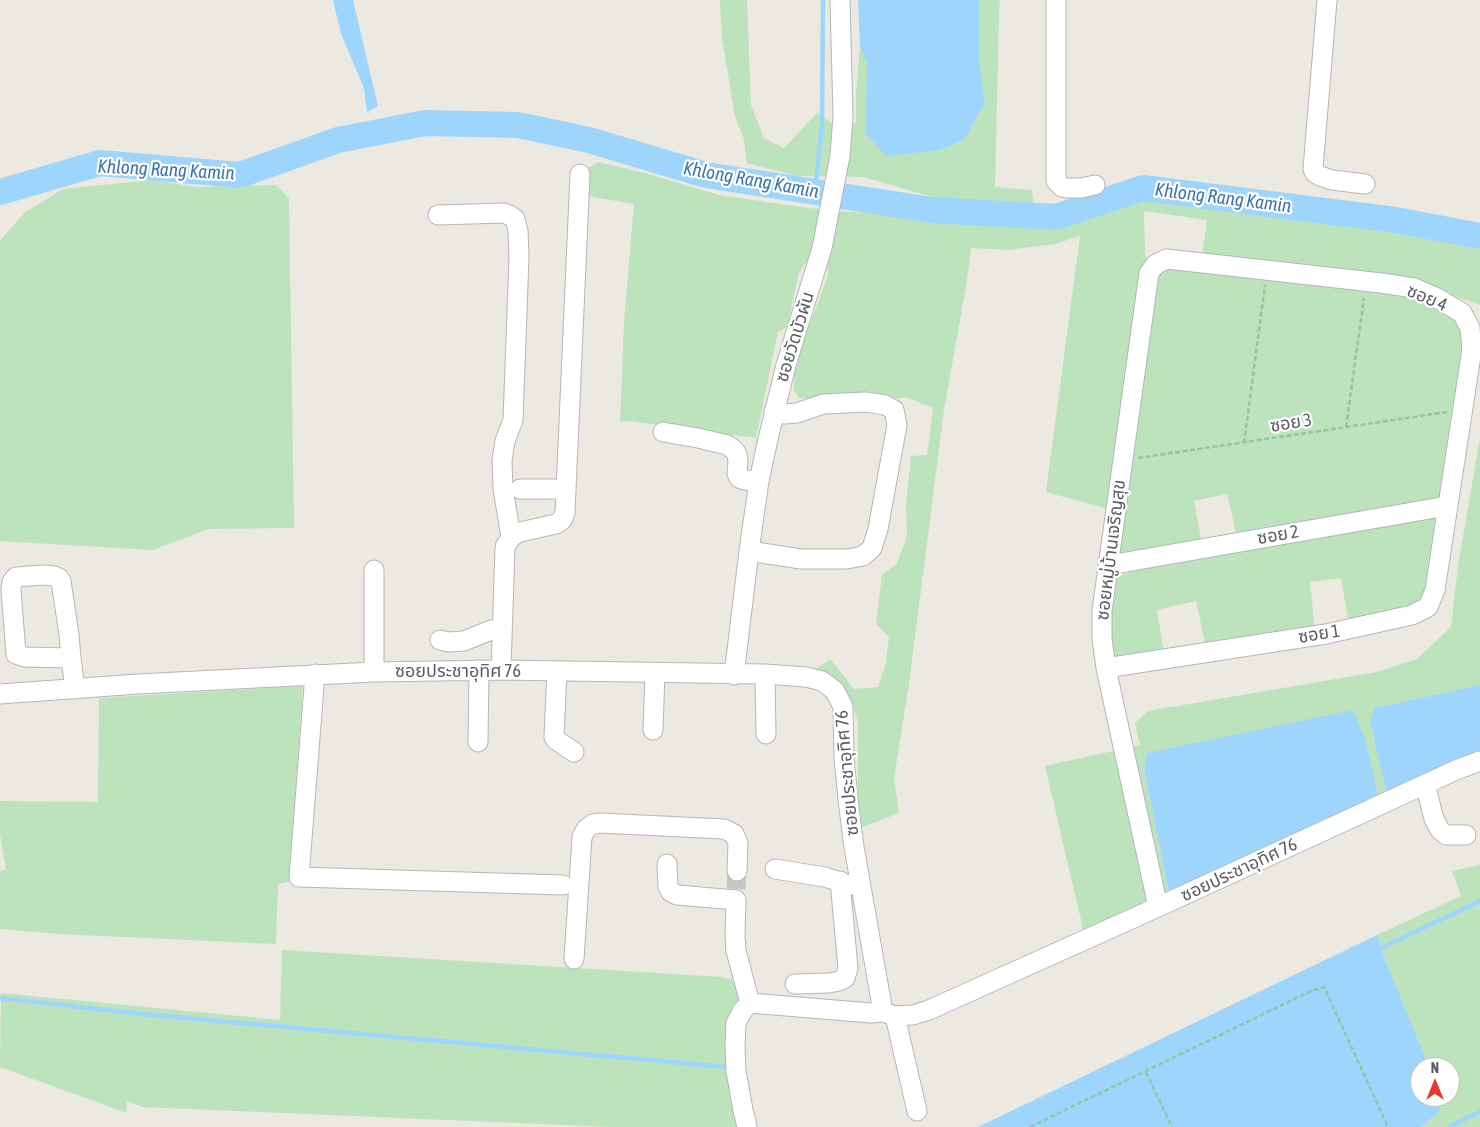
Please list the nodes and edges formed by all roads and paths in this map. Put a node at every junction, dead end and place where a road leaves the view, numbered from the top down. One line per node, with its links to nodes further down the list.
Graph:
1 (840, 0): 12 (street, ซอยวัดบัวผัน)
2 (1056, 0): 6 (street)
3 (1327, 0): 5 (street)
4 (580, 174): 19 (street)
5 (1365, 184)
6 (1094, 185)
7 (438, 215): 21 (street)
8 (1166, 259): 9 (street, ซอย 4); 16 (street, ซอยหมู่บ้านเจริญสุข)
9 (1268, 270): 10 (street, ซอย 4); 15 (path)
10 (1366, 282): 11 (street, ซอย 4); 13 (path)
11 (1464, 410): 13 (path, ซอย 3); 20 (street, ซอย 4)
12 (774, 412): 17 (street, ซอยวัดบัวผัน); 22 (street)
13 (1346, 427): 15 (path, ซอย 3)
14 (663, 432): 17 (street)
15 (1244, 442): 16 (path, ซอย 3)
16 (1122, 461): 23 (street, ซอยหมู่บ้านเจริญสุข)
17 (759, 481): 22 (street, ซอยวัดบัวผัน)
18 (520, 489): 19 (street)
19 (566, 489): 21 (street)
20 (1447, 506): 23 (street, ซอย 2); 28 (street, ซอย 1)
21 (511, 537): 25 (street)
22 (749, 550): 35 (street, ซอยวัดบัวผัน)
23 (1109, 565): 28 (street, ซอยหมู่บ้านเจริญสุข)
24 (374, 570): 32 (street)
25 (502, 629): 26 (street); 30 (street)
26 (440, 640)
27 (71, 658): 27 (street); 37 (street)
28 (1106, 668): 52 (street, ซอยหมู่บ้านเจริญสุข)
29 (479, 670): 30 (street, ซอยประชาอุทิศ 76); 32 (street, ซอยประชาอุทิศ 76); 41 (street)
30 (501, 670): 31 (street, ซอยประชาอุทิศ 76)
31 (558, 671): 33 (street, ซอยประชาอุทิศ 76); 42 (street)
32 (374, 672): 34 (street, ซอยประชาอุทิศ 76)
33 (655, 673): 35 (street, ซอยประชาอุทิศ 76); 39 (street)
34 (315, 674): 37 (street, ซอยประชาอุทิศ 76); 49 (street)
35 (734, 674): 36 (street, ซอยประชาอุทิศ 76)
36 (764, 674): 40 (street); 51 (street, ซอยประชาอุทิศ 76)
37 (75, 689): 38 (street, ซอยประชาอุทิศ 76)
38 (0, 694)
39 (653, 730)
40 (766, 734)
41 (478, 742)
42 (574, 752)
43 (1480, 761): 44 (street, ซอยประชาอุทิศ 76)
44 (1425, 784): 45 (street); 52 (street, ซอยประชาอุทิศ 76)
45 (1466, 835)
46 (667, 864): 50 (street)
47 (775, 870): 48 (street)
48 (840, 881): 51 (street); 54 (street)
49 (563, 886)
50 (736, 887): 53 (street); 55 (street)
51 (862, 890): 56 (street, ซอยประชาอุทิศ 76)
52 (1158, 907): 56 (street, ซอยประชาอุทิศ 76)
53 (574, 959)
54 (795, 984)
55 (750, 1003): 56 (street); 59 (street)
56 (889, 1014): 58 (street)
57 (1146, 1071): 60 (path); 61 (path); 62 (path)
58 (917, 1111)
59 (747, 1127)
60 (1030, 1127)
61 (1172, 1127)
62 (1388, 1127)

